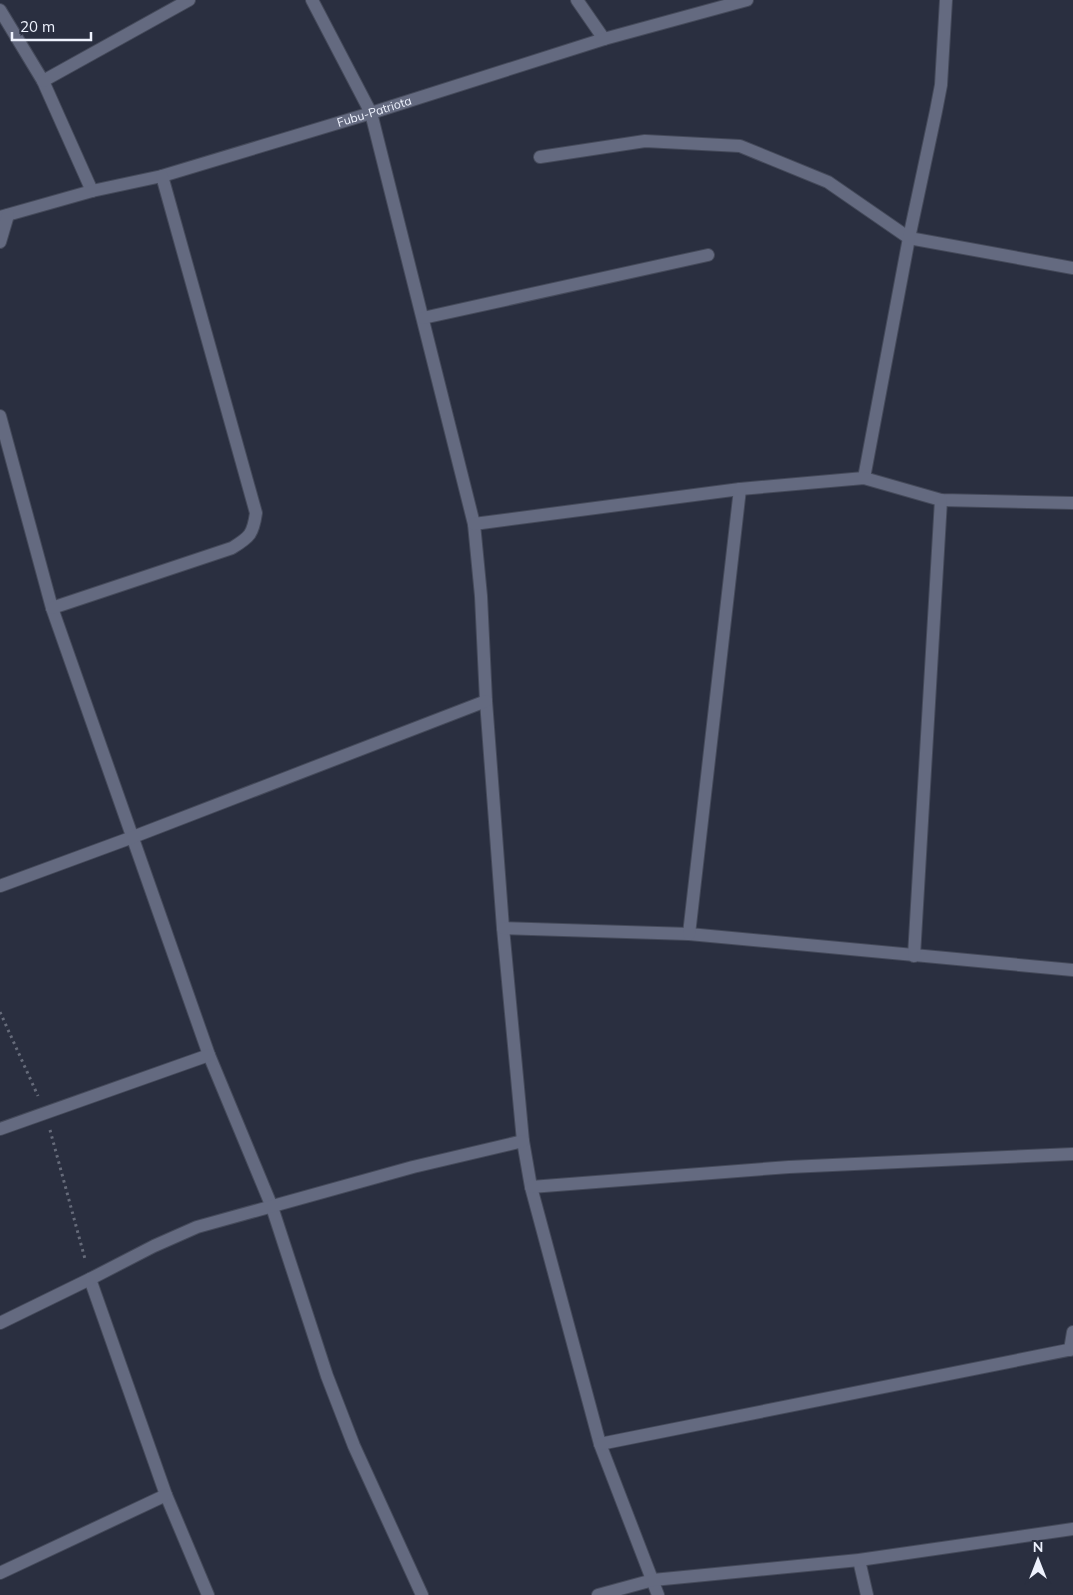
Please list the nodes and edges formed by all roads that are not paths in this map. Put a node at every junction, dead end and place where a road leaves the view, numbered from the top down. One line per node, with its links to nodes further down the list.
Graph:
1 (189, 0): 8 (street)
2 (312, 0): 9 (street)
3 (577, 0): 7 (street)
4 (747, 0): 7 (street, Fubu-Patriota)
5 (946, 0): 14 (street)
6 (0, 10): 8 (street)
7 (604, 39): 9 (street, Fubu-Patriota)
8 (43, 81): 12 (street)
9 (371, 113): 11 (street, Fubu-Patriota); 18 (street)
10 (540, 157): 14 (street)
11 (162, 176): 12 (street, Fubu-Patriota); 25 (street)
12 (92, 191): 13 (street, Fubu-Patriota)
13 (4, 216): 15 (street)
14 (909, 238): 17 (street); 20 (street)
15 (0, 242)
16 (708, 255): 18 (street)
17 (1073, 268)
18 (423, 318): 24 (street)
19 (0, 416): 25 (street)
20 (864, 478): 21 (street); 22 (street)
21 (740, 489): 24 (street); 30 (street)
22 (941, 500): 23 (street); 31 (street)
23 (1073, 503)
24 (474, 524): 26 (street)
25 (52, 608): 27 (street)
26 (486, 701): 27 (street); 29 (street)
27 (133, 837): 28 (street); 33 (street)
28 (0, 886)
29 (503, 928): 30 (street); 35 (street)
30 (689, 934): 31 (street)
31 (914, 956): 32 (street)
32 (1073, 970)
33 (209, 1055): 34 (street); 38 (street)
34 (0, 1129)
35 (523, 1141): 37 (street); 38 (street)
36 (1073, 1154): 37 (street)
37 (531, 1187): 43 (street)
38 (272, 1207): 39 (street); 50 (street)
39 (90, 1279): 40 (street); 44 (street)
40 (0, 1323)
41 (1073, 1332): 42 (street)
42 (1072, 1350): 43 (street)
43 (600, 1444): 48 (street)
44 (166, 1495): 47 (street); 49 (street)
45 (1073, 1529): 46 (street)
46 (859, 1560): 48 (street); 53 (street)
47 (0, 1573)
48 (652, 1580): 51 (street); 52 (street)
49 (208, 1595)
50 (422, 1595)
51 (598, 1595)
52 (658, 1595)
53 (867, 1595)

